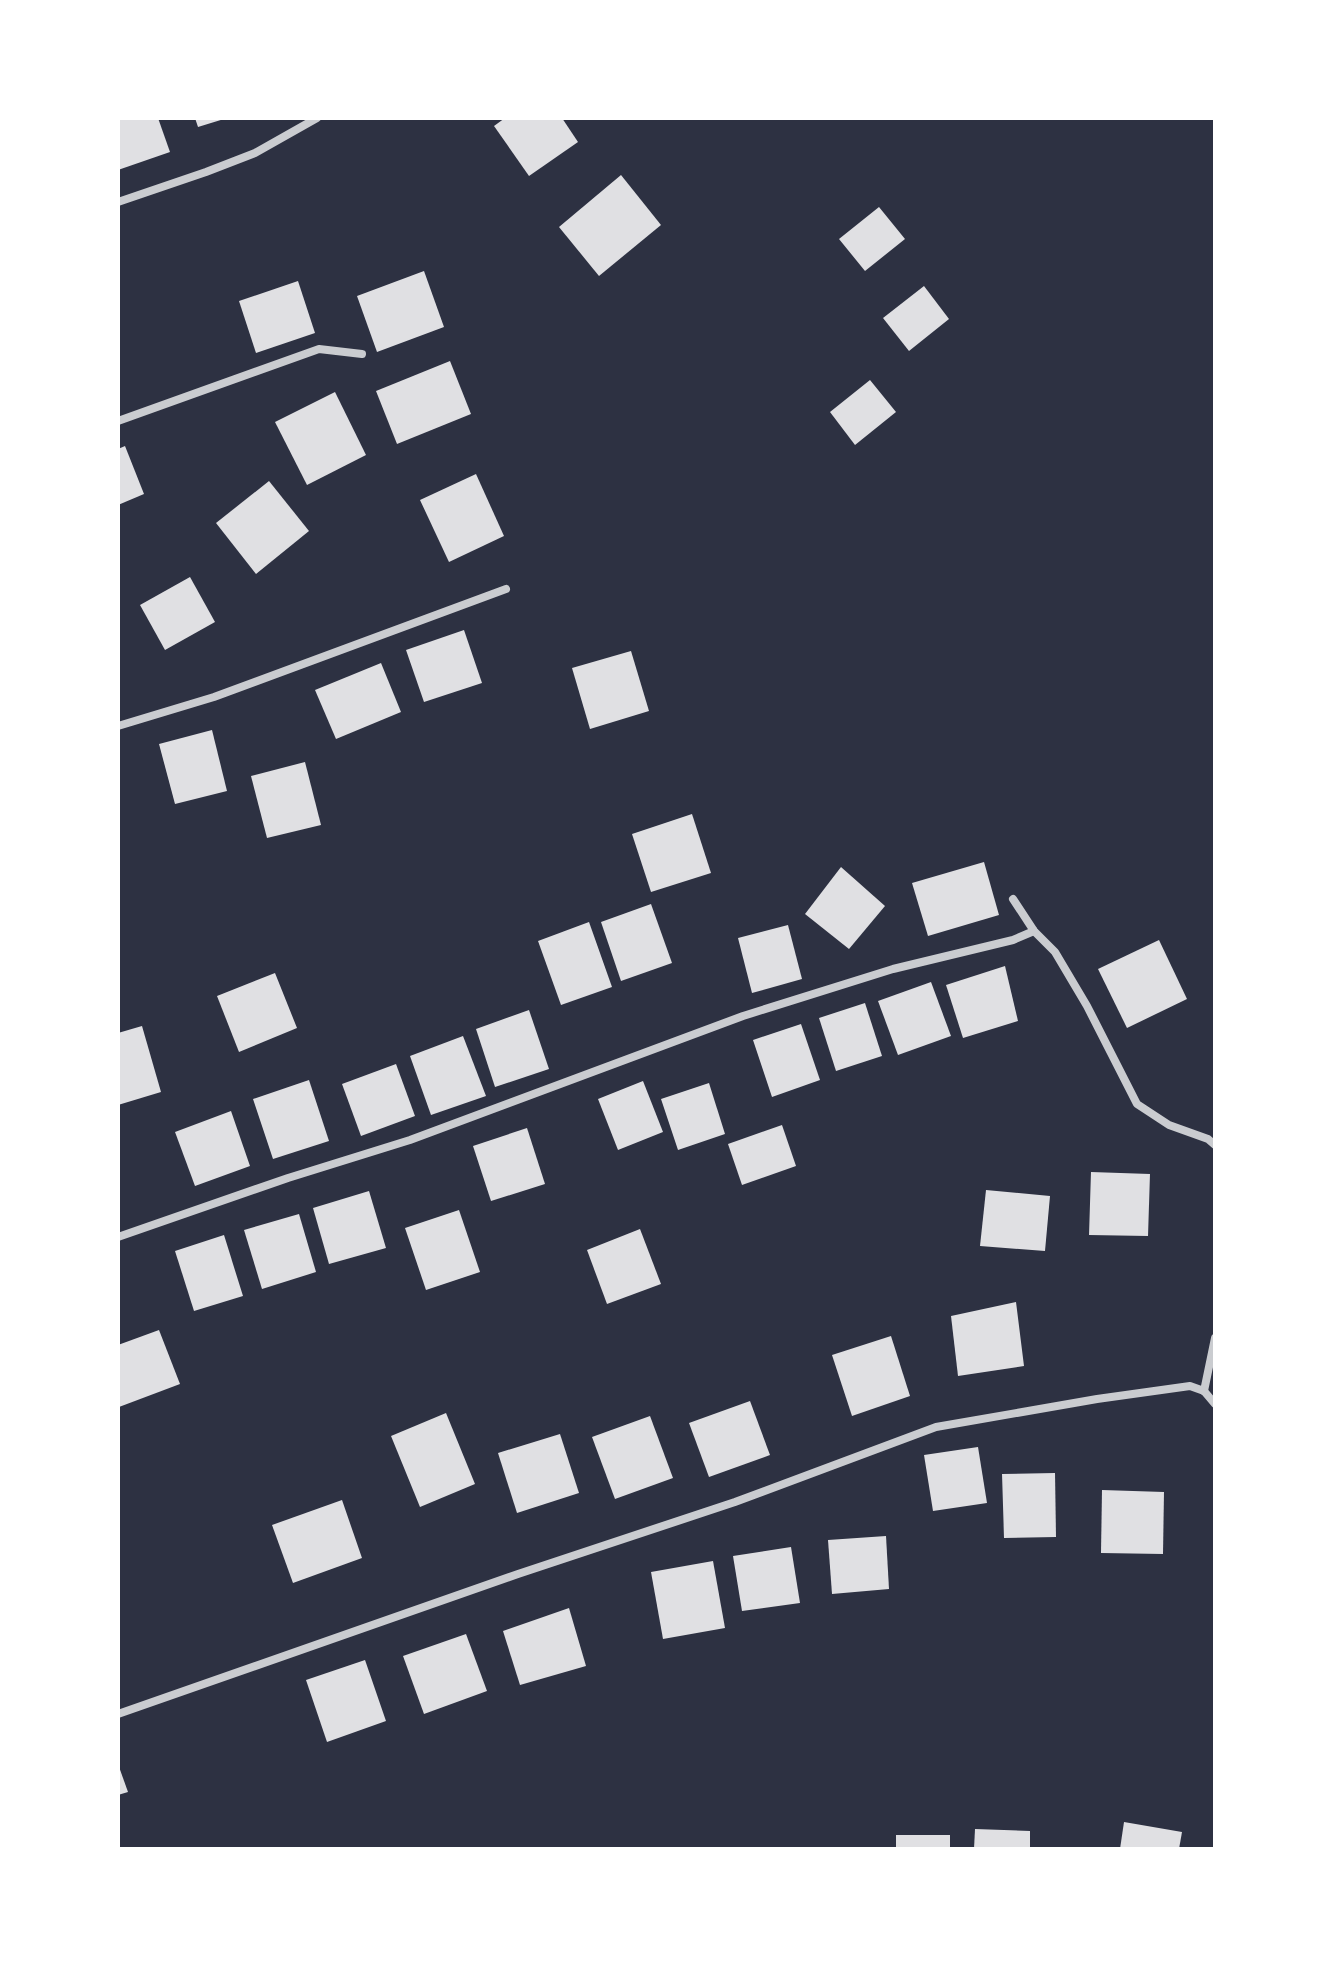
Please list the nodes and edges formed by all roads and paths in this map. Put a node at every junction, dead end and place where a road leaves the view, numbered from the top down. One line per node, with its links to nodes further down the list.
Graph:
1 (317, 118): 2 (street)
2 (118, 202)
3 (362, 354): 4 (street)
4 (118, 421)
5 (506, 589): 6 (street)
6 (118, 726)
7 (1013, 899): 8 (street)
8 (1034, 931): 9 (street); 10 (street)
9 (1215, 1145)
10 (118, 1237)
11 (1215, 1338): 12 (street)
12 (1204, 1391): 13 (street); 14 (street)
13 (1215, 1404)
14 (118, 1714)

